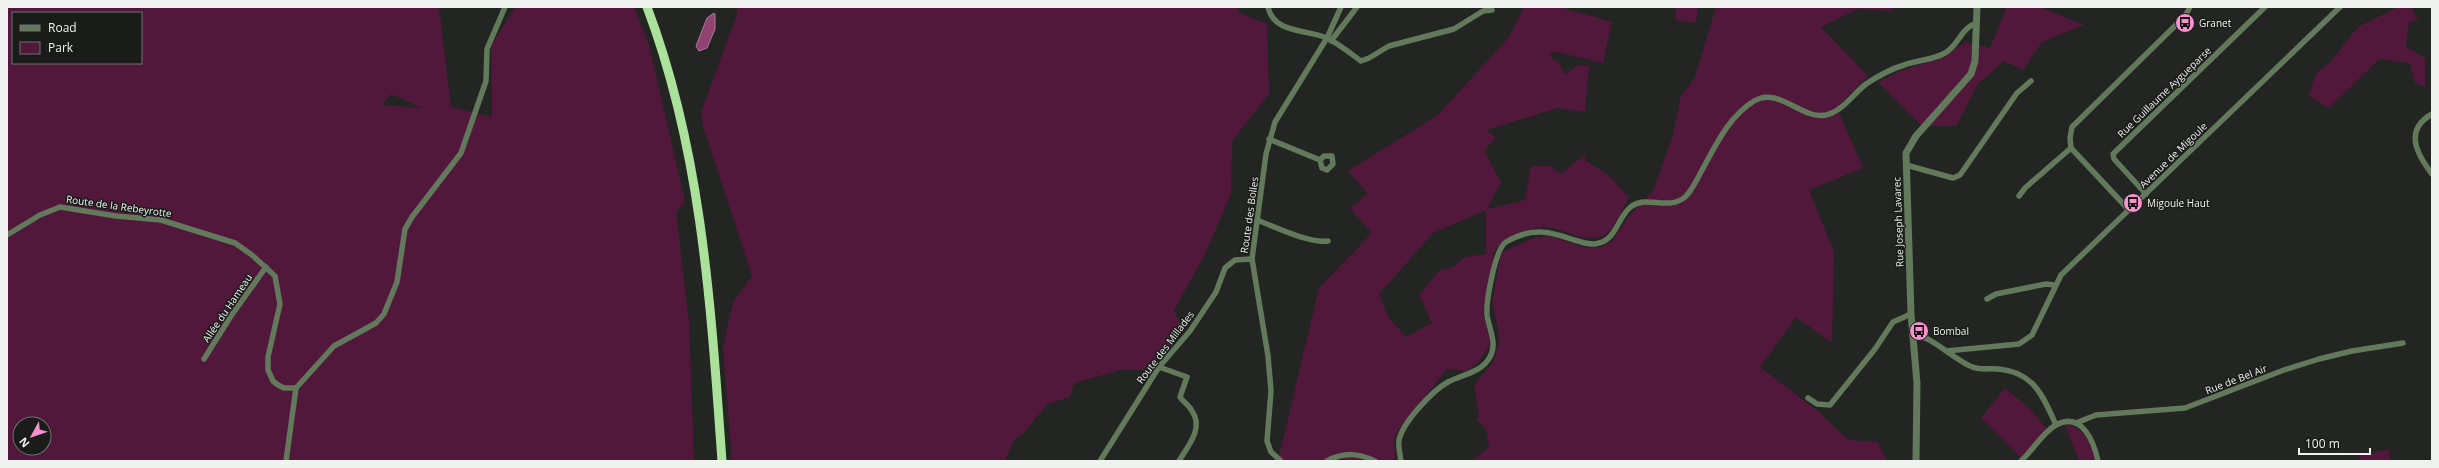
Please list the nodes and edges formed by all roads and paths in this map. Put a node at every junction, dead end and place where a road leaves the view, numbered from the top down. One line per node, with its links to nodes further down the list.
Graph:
1 (505, 7): 38 (street)
2 (647, 7): 43 (highway)
3 (1268, 7): 12 (street)
4 (1341, 7): 12 (street, Route des Bolles)
5 (1357, 7): 12 (street)
6 (1977, 7): 11 (street, Rue Joseph Lavarec)
7 (2190, 7): 16 (street)
8 (2265, 7): 20 (street, Rue Guillaume Aygueparse)
9 (2340, 7): 20 (street, Avenue de Migoule)
10 (1492, 10): 12 (street)
11 (1974, 24): 18 (street, Rue Joseph Lavarec); 49 (street)
12 (1329, 40): 15 (street, Route des Bolles)
13 (2031, 81): 18 (street)
14 (2432, 114): 19 (street)
15 (1269, 139): 17 (street); 23 (street, Route des Bolles)
16 (2071, 148): 21 (street); 22 (street)
17 (1320, 160)
18 (1906, 165): 30 (street, Rue Joseph Lavarec)
19 (2432, 174)
20 (2146, 194): 22 (street, Avenue de Migoule)
21 (2019, 196)
22 (2129, 210): 28 (street, Avenue de Migoule)
23 (1257, 220): 25 (street); 26 (street, Route des Bolles)
24 (7, 235): 27 (street, Route de la Rebeyrotte)
25 (1328, 241)
26 (1252, 259): 37 (street, Route des Millades); 46 (street, Route des Bolles)
27 (266, 267): 35 (street, Allée du Hameau); 38 (street, Route de la Rebeyrotte)
28 (2054, 285): 29 (street); 33 (street, Avenue de Migoule)
29 (1987, 299)
30 (1911, 314): 31 (street, Rue Joseph Lavarec); 39 (street)
31 (1912, 333): 34 (street); 50 (street, Rue Joseph Lavarec)
32 (2403, 343): 40 (street, Rue de Bel Air)
33 (1961, 350): 34 (street, Avenue de Migoule); 36 (street)
34 (1946, 351): 36 (street)
35 (204, 360)
36 (1964, 363): 41 (street)
37 (1159, 367): 44 (street, Route des Millades); 45 (street)
38 (296, 388): 42 (street)
39 (1808, 398)
40 (2076, 423): 41 (street, Rue de Bel Air); 52 (street)
41 (2056, 425): 51 (street)
42 (286, 461)
43 (722, 461)
44 (1100, 461)
45 (1179, 461)
46 (1281, 461)
47 (1327, 461): 48 (street)
48 (1375, 461)
49 (1401, 461)
50 (1916, 461)
51 (2021, 461)
52 (2098, 461)

